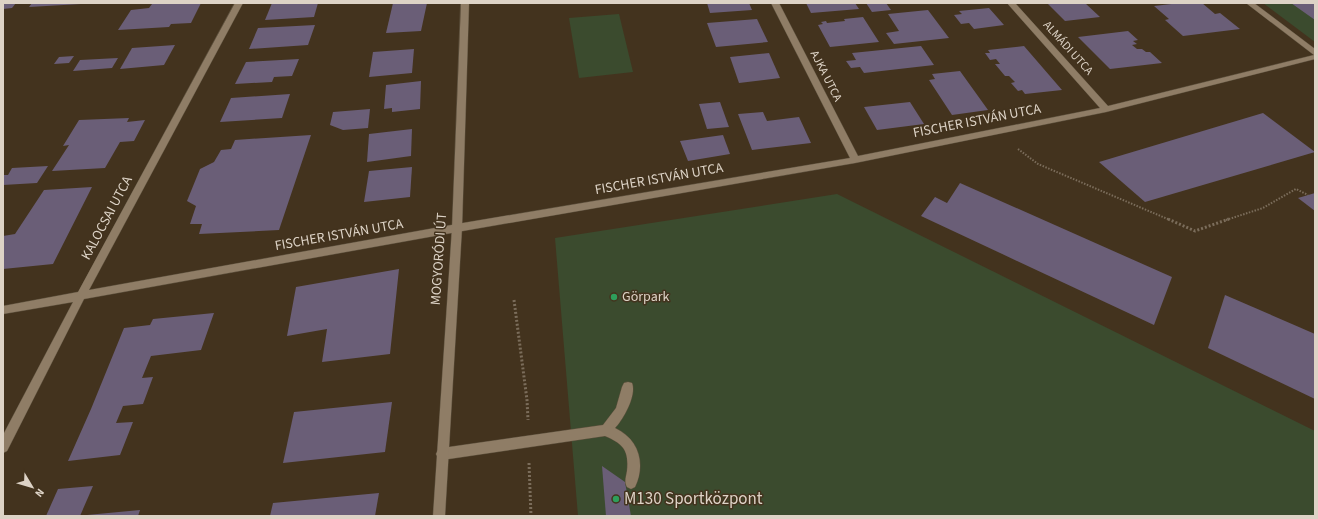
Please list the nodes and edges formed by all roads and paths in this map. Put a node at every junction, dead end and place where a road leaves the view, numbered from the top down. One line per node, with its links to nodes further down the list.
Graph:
1 (239, 3): 13 (street, KALOCSAI UTCA)
2 (465, 3): 12 (street, MOGYORÓDI ÚT)
3 (775, 3): 10 (street, AJKA UTCA)
4 (1011, 3): 8 (street, ALMÁDI UTCA)
5 (1250, 3): 6 (street)
6 (1315, 53)
7 (1315, 57): 8 (street, FISCHER ISTVÁN UTCA)
8 (1106, 109): 10 (street, FISCHER ISTVÁN UTCA)
9 (1018, 149): 11 (path)
10 (855, 160): 12 (street, FISCHER ISTVÁN UTCA)
11 (1308, 195)
12 (457, 228): 13 (street, FISCHER ISTVÁN UTCA); 20 (street, MOGYORÓDI ÚT)
13 (81, 296): 15 (street, FISCHER ISTVÁN UTCA); 19 (street, KALOCSAI UTCA)
14 (514, 300): 18 (path)
15 (3, 310)
16 (628, 388): 17 (street)
17 (606, 430): 18 (street); 21 (street)
18 (529, 442): 20 (street); 23 (path)
19 (3, 447)
20 (442, 454): 22 (street, MOGYORÓDI ÚT)
21 (631, 483)
22 (439, 516)
23 (531, 516)

